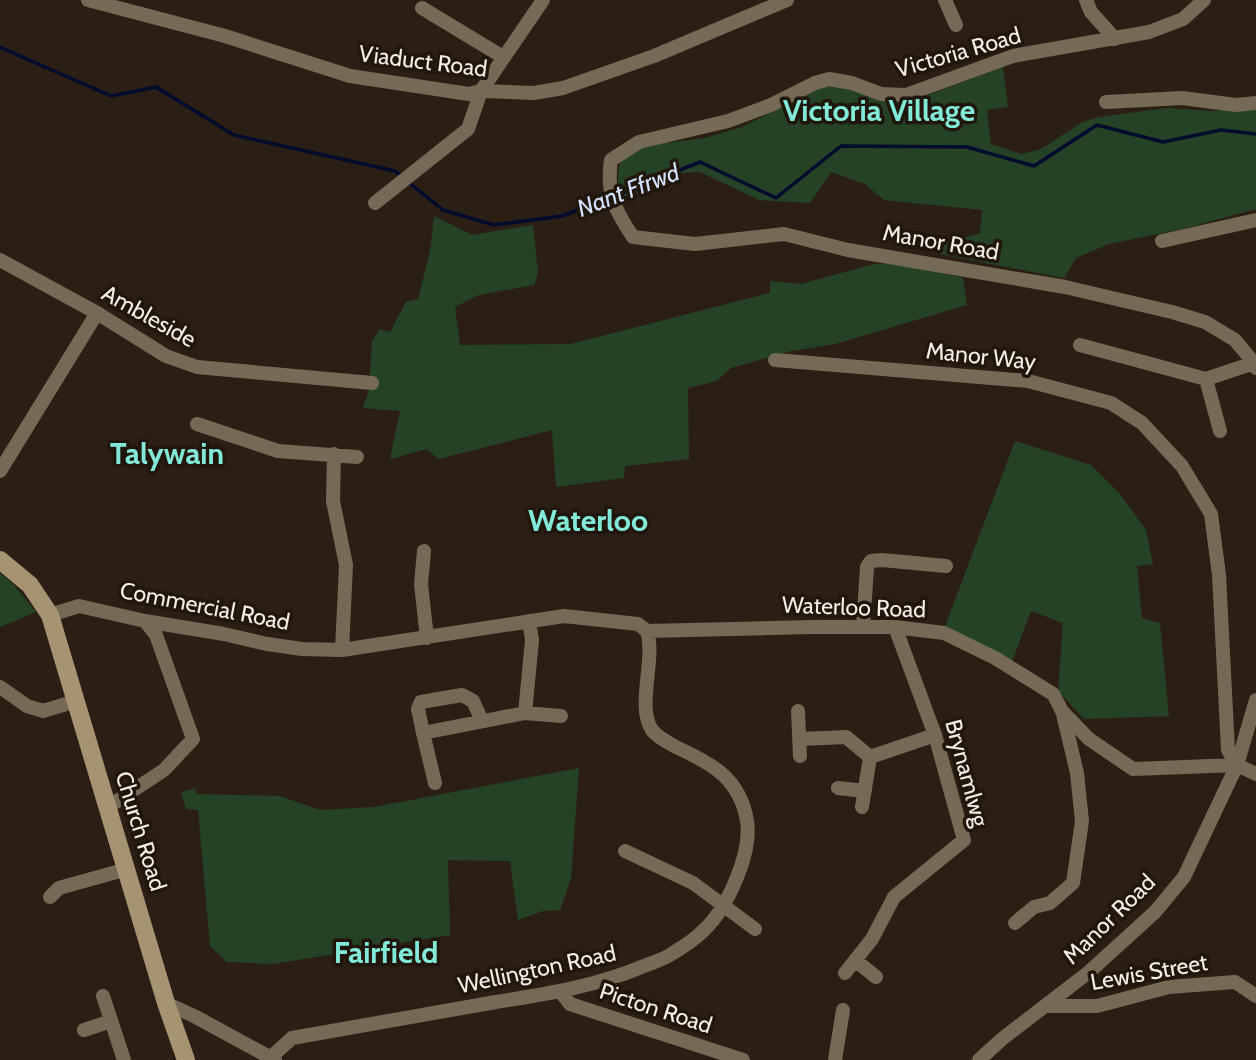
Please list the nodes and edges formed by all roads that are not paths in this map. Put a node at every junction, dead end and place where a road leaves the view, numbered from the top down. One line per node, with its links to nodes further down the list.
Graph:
1 (88, 0): 11 (street, Viaduct Road)
2 (543, 0): 10 (street)
3 (788, 0): 11 (street, Viaduct Road)
4 (945, 0): 8 (street)
5 (1086, 0): 9 (street)
6 (1203, 0): 9 (street, Victoria Road)
7 (422, 8): 10 (street)
8 (956, 25)
9 (1115, 39): 15 (street, Victoria Road)
10 (503, 57): 11 (street)
11 (481, 91): 14 (street)
12 (1106, 103): 13 (street)
13 (1256, 103)
14 (375, 203)
15 (614, 205): 22 (street, Manor Road)
16 (1256, 220): 17 (street)
17 (1162, 241)
18 (0, 260): 19 (street, Ambleside)
19 (97, 313): 24 (street, Ambleside); 29 (street)
20 (1080, 345): 23 (street)
21 (775, 360): 54 (street, Manor Way)
22 (1255, 365): 23 (street)
23 (1206, 379): 26 (street)
24 (372, 383)
25 (197, 424): 27 (street)
26 (1220, 431)
27 (334, 454): 28 (street); 40 (street)
28 (357, 457)
29 (0, 471)
30 (424, 551): 39 (street)
31 (0, 560): 33 (main road)
32 (946, 566): 36 (street)
33 (50, 615): 34 (street, Commercial Road); 43 (main road, Church Road)
34 (145, 621): 40 (street, Commercial Road); 59 (street)
35 (529, 621): 38 (street, Waterloo Road); 39 (street, Waterloo Road); 46 (street)
36 (863, 627): 37 (street, Waterloo Road); 38 (street, Waterloo Road)
37 (895, 627): 45 (street, Waterloo Road); 50 (street, Brynamlwg)
38 (647, 631): 64 (street, Wellington Road)
39 (427, 638): 40 (street, Commercial Road)
40 (342, 650)
41 (0, 687): 43 (street)
42 (1256, 700): 54 (street, Manor Road)
43 (76, 701): 59 (main road, Church Road)
44 (799, 711): 51 (street)
45 (1062, 711): 54 (street, Waterloo Road); 65 (street)
46 (524, 713): 47 (street); 48 (street)
47 (561, 716)
48 (482, 721): 49 (street); 49 (street)
49 (423, 733): 56 (street)
50 (935, 735): 53 (street); 67 (street, Brynamlwg)
51 (800, 739): 52 (street); 53 (street)
52 (800, 756)
53 (870, 757): 58 (street)
54 (1237, 765): 55 (street); 74 (street, Manor Road)
55 (1256, 774)
56 (435, 783)
57 (838, 788): 58 (street)
58 (865, 791): 60 (street)
59 (108, 807): 62 (main road, Church Road)
60 (862, 807)
61 (625, 851): 64 (street)
62 (127, 869): 63 (street); 73 (main road, Church Road)
63 (50, 897)
64 (724, 905): 66 (street); 70 (street, Wellington Road)
65 (1015, 923)
66 (755, 929)
67 (855, 960): 68 (street, Brynamlwg); 69 (street)
68 (845, 973)
69 (876, 977)
70 (559, 991): 78 (street, Wellington Road); 81 (street, Picton Road)
71 (103, 996): 76 (street)
72 (1256, 996): 74 (street, Lewis Street)
73 (166, 1003): 78 (street); 80 (main road, Church Road)
74 (1045, 1006): 83 (street, Manor Road)
75 (843, 1010): 82 (street)
76 (111, 1021): 77 (street); 79 (street)
77 (84, 1030)
78 (272, 1059)
79 (124, 1060)
80 (186, 1060)
81 (743, 1060)
82 (835, 1060)
83 (979, 1060)

